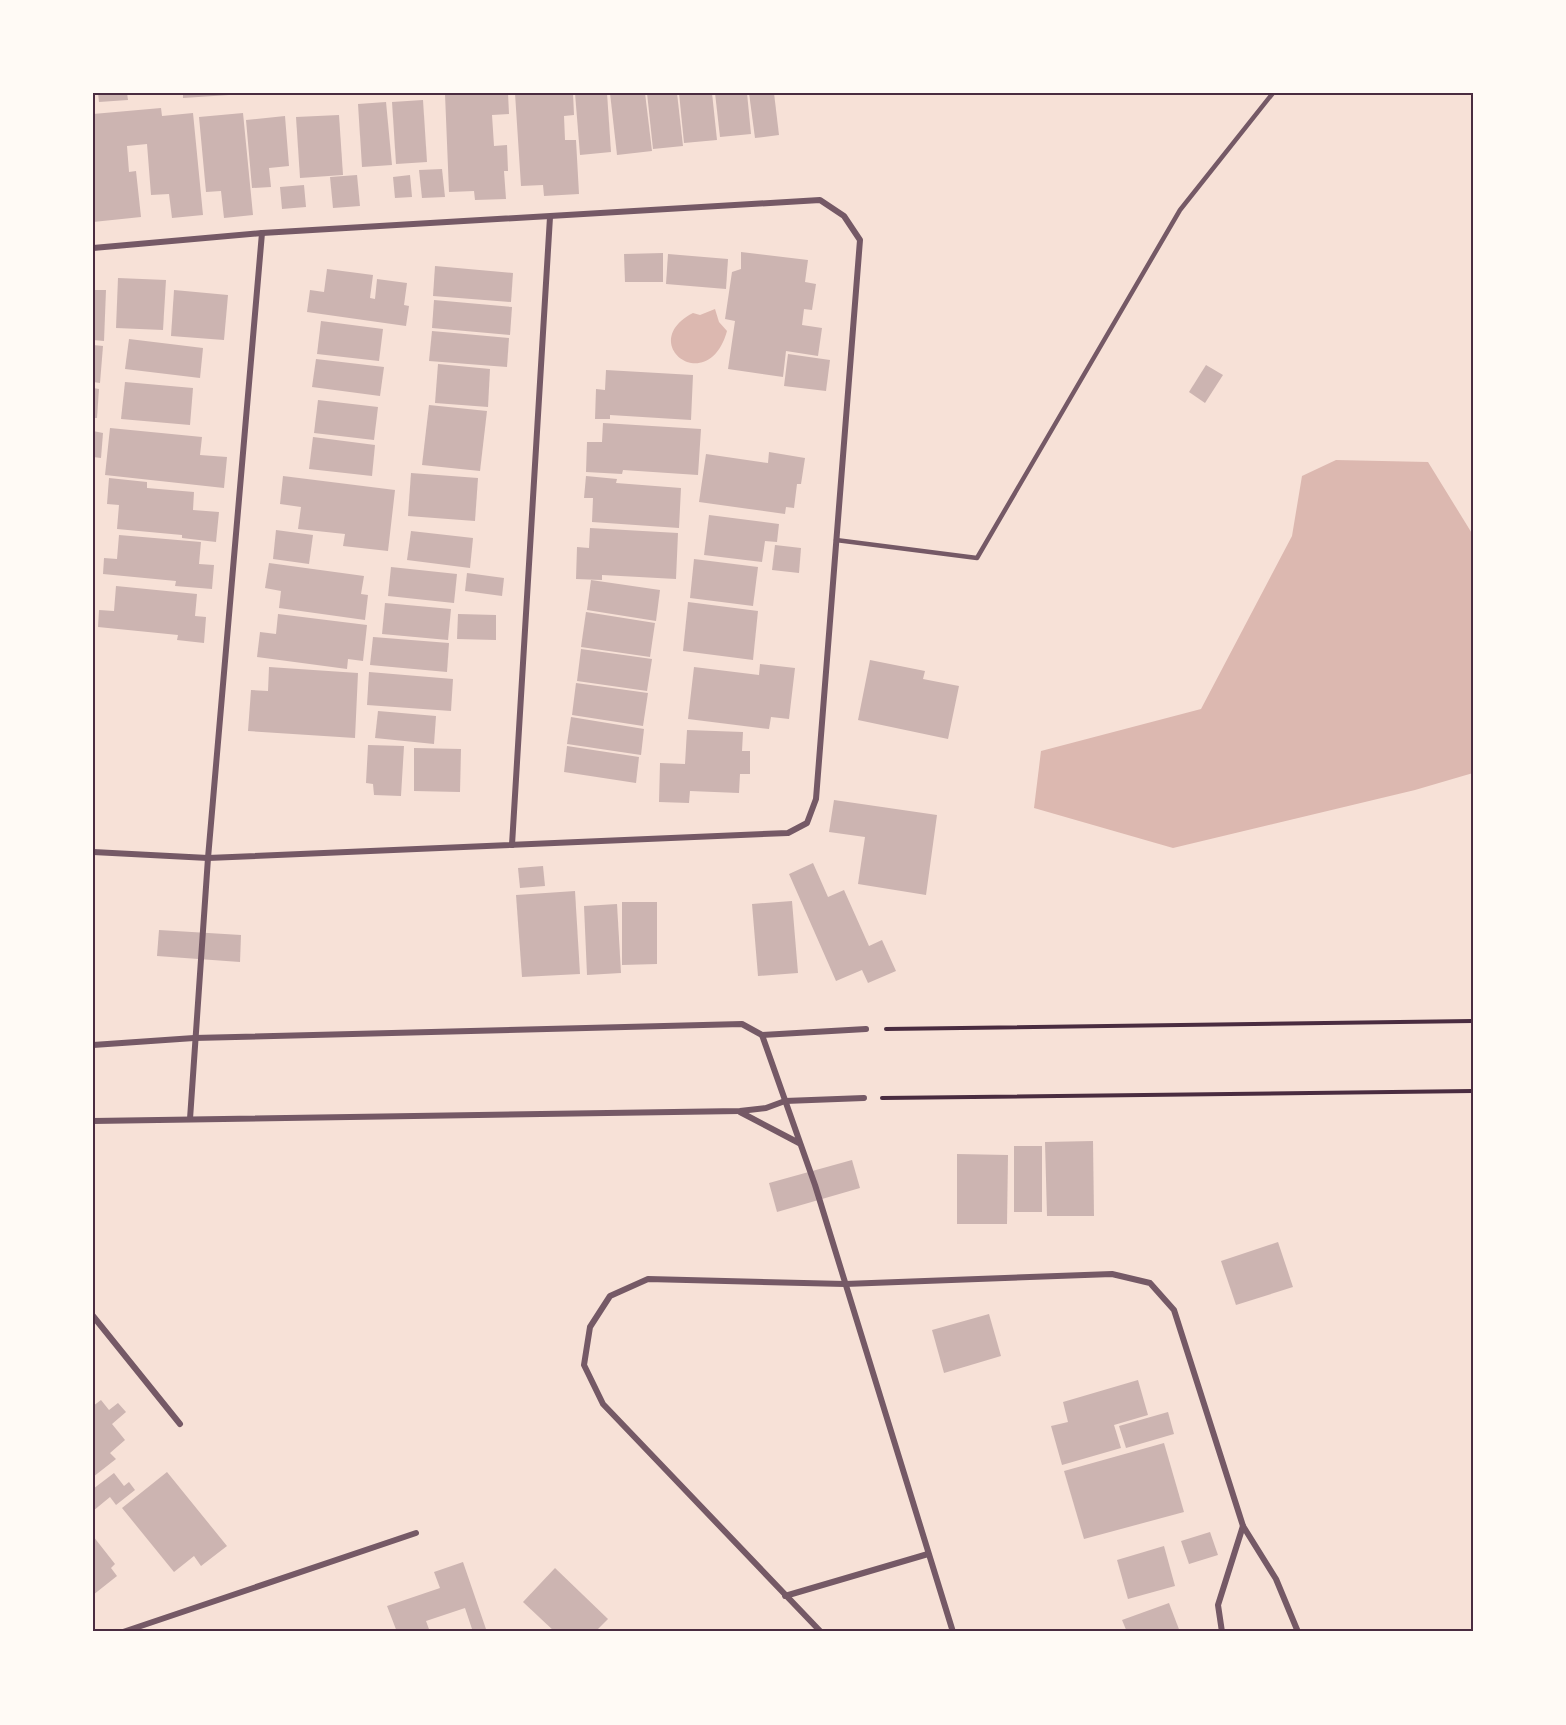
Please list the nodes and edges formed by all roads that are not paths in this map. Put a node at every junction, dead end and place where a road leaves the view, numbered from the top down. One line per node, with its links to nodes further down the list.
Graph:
1 (1273, 93): 5 (lane)
2 (550, 217): 3 (street); 5 (street); 6 (street)
3 (262, 233): 4 (street); 8 (street)
4 (93, 248)
5 (836, 540): 6 (street)
6 (512, 845): 8 (street)
7 (93, 852): 8 (street)
8 (208, 858): 11 (street)
9 (866, 1029): 10 (street)
10 (762, 1035): 11 (street); 14 (street)
11 (194, 1038): 12 (street); 16 (street)
12 (93, 1045)
13 (864, 1098): 14 (street)
14 (785, 1101): 15 (street); 18 (street)
15 (740, 1111): 16 (street); 18 (street)
16 (190, 1119): 17 (street)
17 (93, 1121)
18 (799, 1143): 19 (street)
19 (845, 1284): 22 (street); 24 (street); 25 (street)
20 (93, 1316): 21 (street)
21 (180, 1424)
22 (1243, 1526): 29 (street); 30 (street)
23 (416, 1533): 26 (street)
24 (928, 1554): 25 (street); 28 (street)
25 (785, 1596): 27 (street)
26 (123, 1632)
27 (821, 1632)
28 (953, 1632)
29 (1222, 1632)
30 (1298, 1632)

